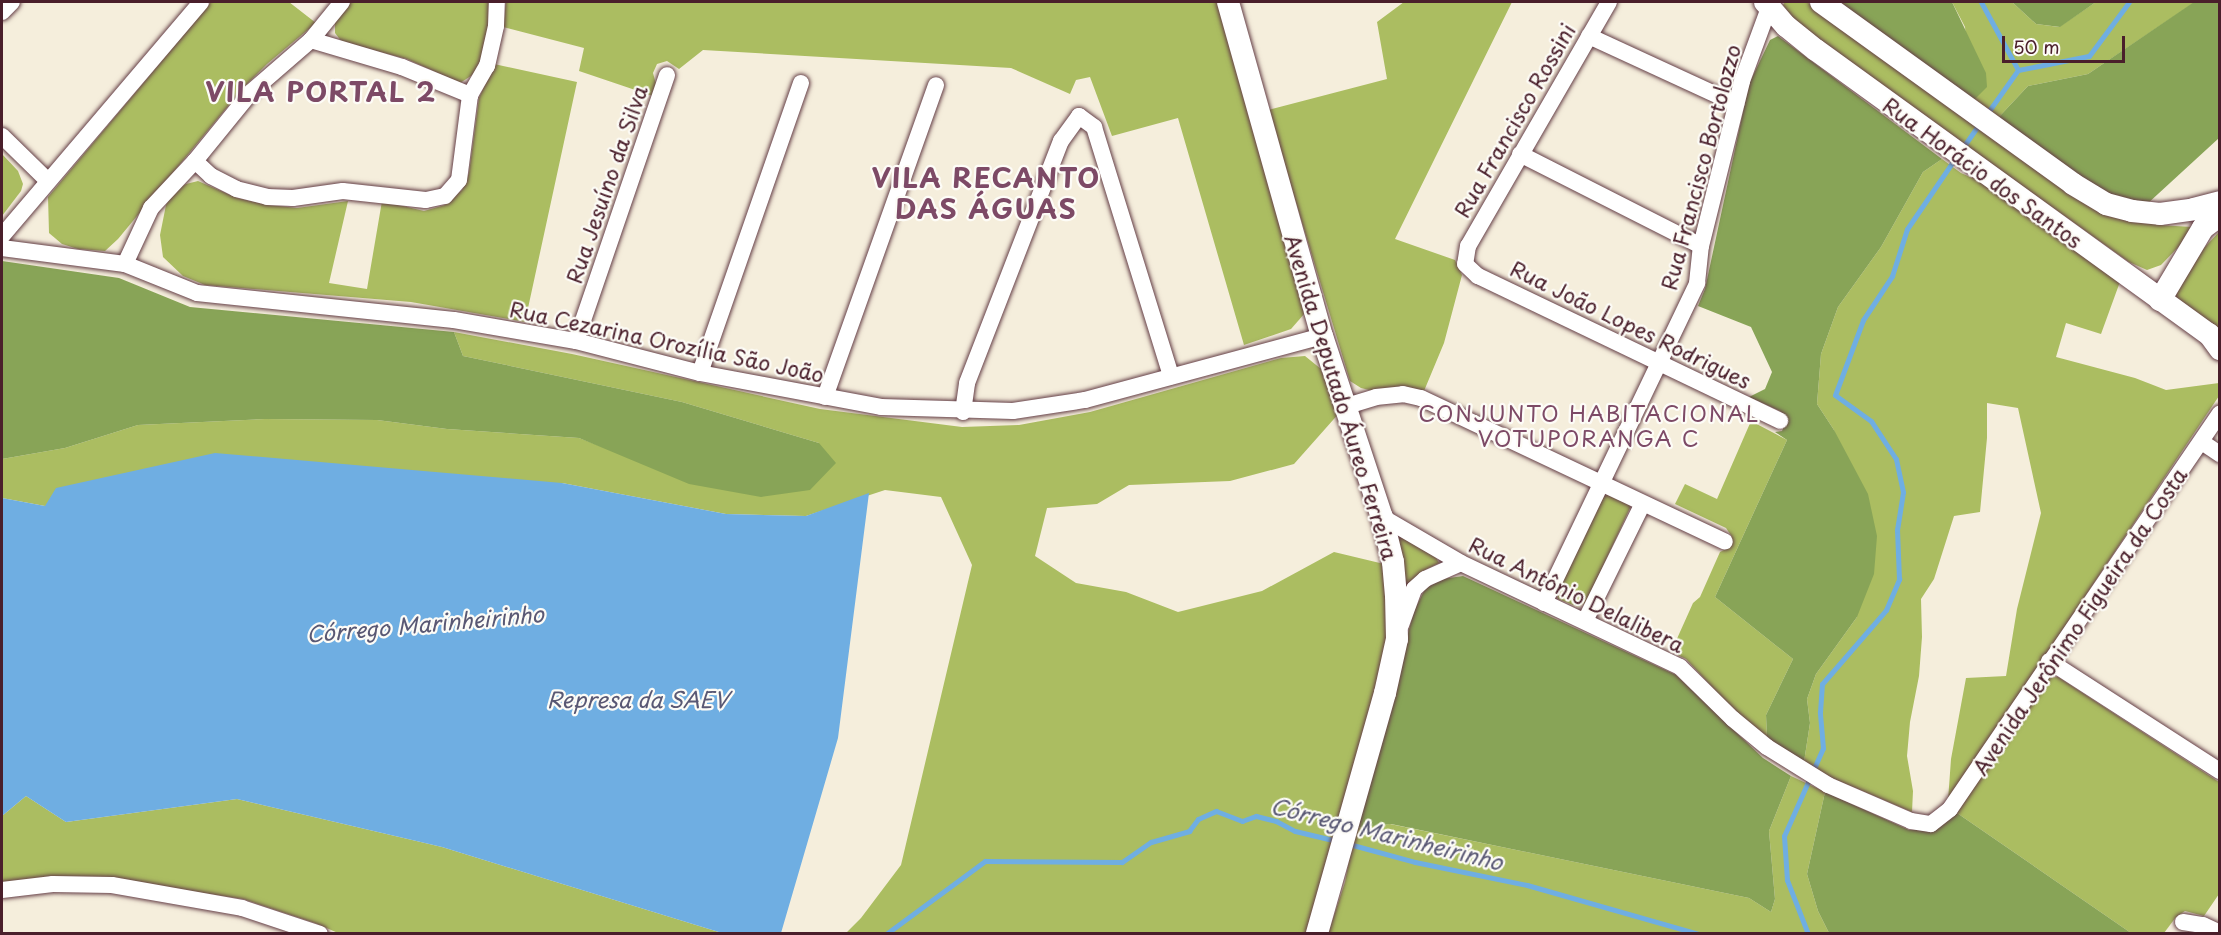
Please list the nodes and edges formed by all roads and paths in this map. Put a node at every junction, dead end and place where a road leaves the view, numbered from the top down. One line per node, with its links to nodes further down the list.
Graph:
1 (12, 2): 9 (street)
2 (201, 2): 20 (street)
3 (342, 2): 11 (street)
4 (497, 2): 15 (street)
5 (1228, 2): 29 (main road, Avenida Deputado Áureo Ferreira)
6 (1609, 2): 10 (street, Rua Francisco Rossini)
7 (1821, 2): 21 (main road, Rua Horácio dos Santos)
8 (1768, 3): 16 (street, Rua Francisco Bortolozzo); 28 (main road, Rua Horácio dos Santos)
9 (2, 12)
10 (1589, 36): 16 (street); 18 (street, Rua Francisco Rossini)
11 (311, 40): 15 (street); 19 (street)
12 (667, 75): 30 (street, Rua Jesuíno da Silva)
13 (801, 83): 33 (street)
14 (936, 85): 35 (street)
15 (470, 94): 19 (street)
16 (1736, 104): 24 (street, Rua Francisco Bortolozzo)
17 (2, 136): 20 (street)
18 (1520, 154): 24 (street); 27 (street, Rua Francisco Rossini)
19 (195, 161): 26 (street)
20 (48, 181): 23 (street)
21 (2220, 202)
22 (2220, 215): 28 (main road)
23 (2, 236)
24 (1701, 246): 32 (street, Rua Francisco Bortolozzo)
25 (2, 248): 26 (street, Rua Cezarina Orozília São João)
26 (125, 264): 30 (street, Rua Cezarina Orozília São João)
27 (1465, 264): 32 (street, Rua João Lopes Rodrigues)
28 (2160, 300): 31 (main road, Rua Horácio dos Santos)
29 (1322, 336): 34 (street, Rua Cezarina Orozília São João); 36 (main road, Avenida Deputado Áureo Ferreira)
30 (576, 341): 33 (street, Rua Cezarina Orozília São João)
31 (2216, 341)
32 (1660, 364): 39 (street, Rua João Lopes Rodrigues); 42 (street, Rua Francisco Bortolozzo)
33 (699, 372): 35 (street, Rua Cezarina Orozília São João)
34 (1171, 376): 37 (street, Rua Cezarina Orozília São João); 37 (street)
35 (825, 398): 37 (street, Rua Cezarina Orozília São João)
36 (1347, 406): 42 (street); 44 (main road, Avenida Deputado Áureo Ferreira)
37 (963, 412)
38 (2220, 413): 40 (street, Avenida Jerônimo Figueira da Costa)
39 (1780, 421)
40 (2202, 442): 41 (street); 50 (street, Avenida Jerônimo Figueira da Costa)
41 (2220, 454)
42 (1604, 483): 43 (street); 47 (street, Rua Francisco Bortolozzo)
43 (1643, 503): 45 (street); 48 (street)
44 (1382, 517): 46 (street, Rua Antônio Delalibera); 49 (main road, Avenida Deputado Áureo Ferreira)
45 (1725, 542)
46 (1461, 563): 47 (street, Rua Antônio Delalibera); 49 (street)
47 (1545, 603): 48 (street, Rua Antônio Delalibera)
48 (1585, 621): 52 (street, Rua Antônio Delalibera)
49 (1396, 639): 56 (main road, Avenida Deputado Áureo Ferreira)
50 (2049, 661): 51 (street); 52 (street, Avenida Jerônimo Figueira da Costa)
51 (2220, 771)
52 (1931, 824)
53 (2, 890): 55 (street)
54 (2183, 922): 57 (street)
55 (320, 933)
56 (1317, 933)
57 (2220, 933)

